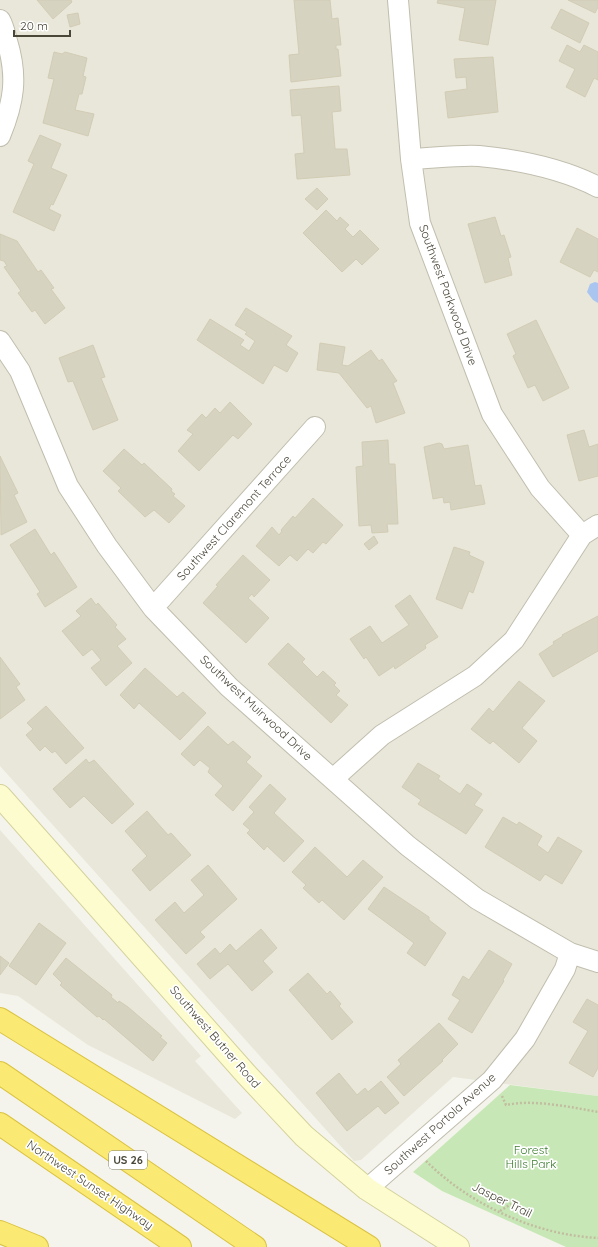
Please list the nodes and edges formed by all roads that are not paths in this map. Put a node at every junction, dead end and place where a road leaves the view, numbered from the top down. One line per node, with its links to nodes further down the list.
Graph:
1 (398, 0): 4 (street, Southwest Parkwood Drive)
2 (0, 20): 3 (street)
3 (0, 136)
4 (411, 159): 5 (street); 8 (street, Southwest Parkwood Drive)
5 (598, 187)
6 (0, 342): 9 (street, Southwest Muirwood Drive)
7 (314, 427): 9 (street, Southwest Claremont Terrace)
8 (590, 530): 10 (street)
9 (153, 608): 10 (street, Southwest Muirwood Drive)
10 (333, 779): 12 (street, Southwest Muirwood Drive)
11 (0, 796): 17 (street, Southwest Butner Road)
12 (570, 953): 13 (street, Southwest Muirwood Drive); 17 (street, Southwest Portola Avenue)
13 (598, 962)
14 (0, 1018): 22 (highway)
15 (0, 1073): 21 (highway, US 26)
16 (0, 1124): 20 (highway, Northwest Sunset Highway)
17 (367, 1189): 23 (street, Southwest Butner Road)
18 (0, 1232): 19 (highway)
19 (38, 1247)
20 (180, 1247)
21 (256, 1247)
22 (369, 1247)
23 (458, 1247)

